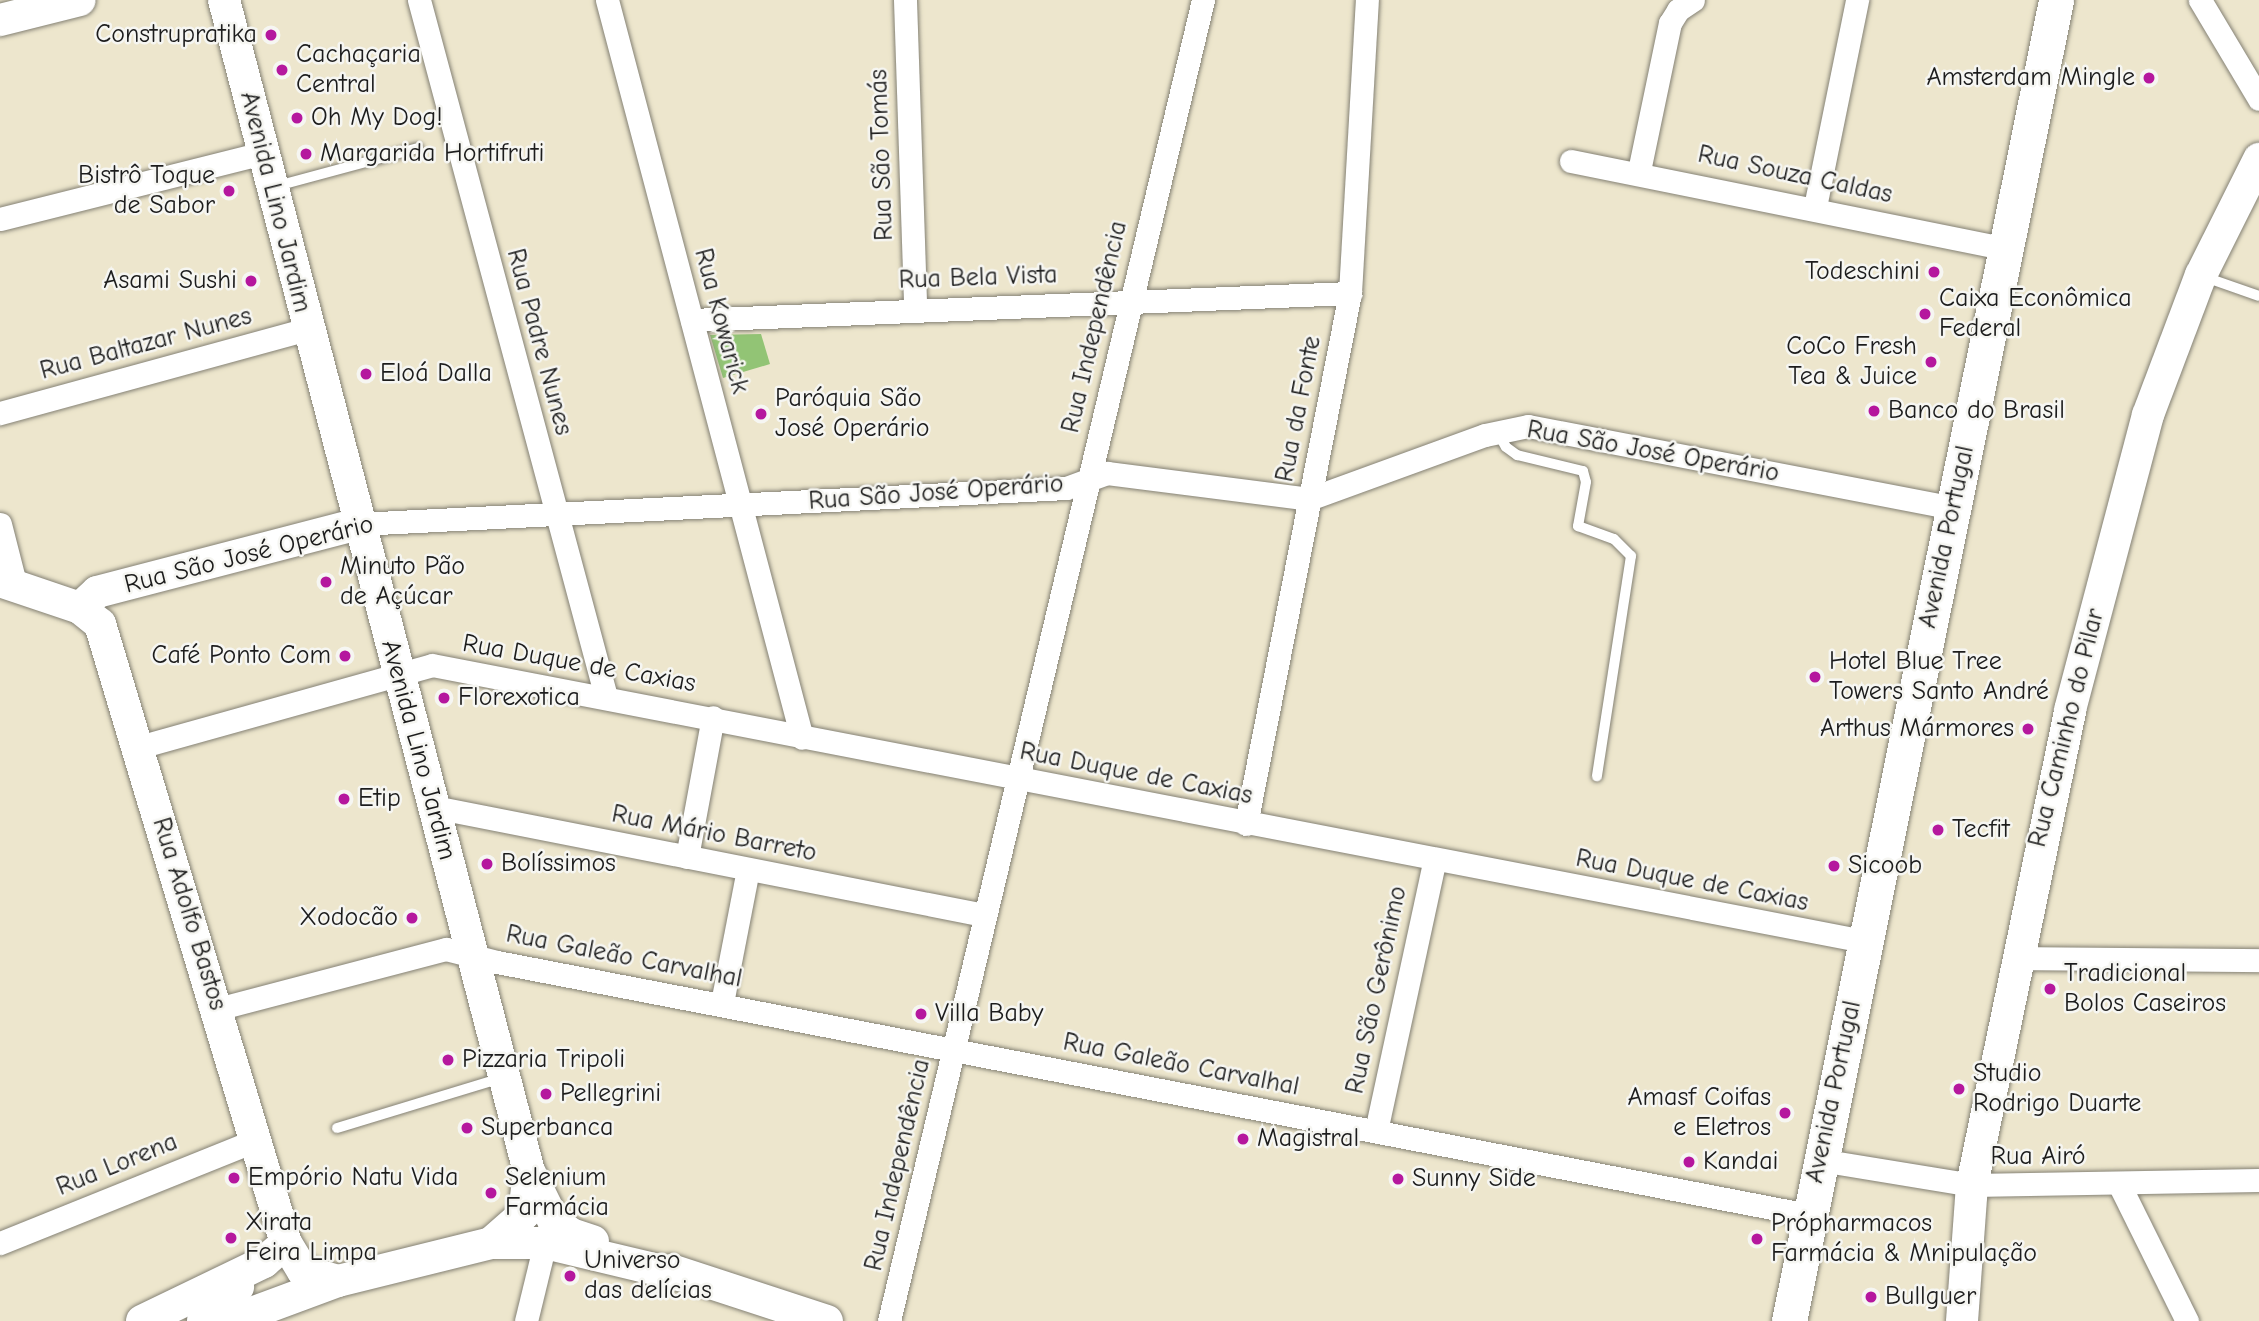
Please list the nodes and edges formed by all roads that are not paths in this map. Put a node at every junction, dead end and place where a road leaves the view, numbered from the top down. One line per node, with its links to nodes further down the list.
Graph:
1 (80, 0): 12 (main road)
2 (224, 0): 16 (main road, Avenida Lino Jardim)
3 (419, 0): 37 (street, Rua Padre Nunes)
4 (607, 0): 29 (street, Rua Kowarick)
5 (905, 0): 28 (street, Rua São Tomás)
6 (1203, 0): 27 (street, Rua Independência)
7 (1367, 0): 25 (street, Rua da Fonte)
8 (1693, 0): 19 (street)
9 (1857, 0): 21 (street)
10 (2056, 0): 23 (main road, Avenida Portugal)
11 (2200, 0): 14 (street)
12 (43, 5): 13 (main road)
13 (0, 20)
14 (2259, 99)
15 (418, 148): 20 (lane)
16 (262, 153): 20 (main road, Avenida Lino Jardim); 22 (street)
17 (2259, 159): 24 (main road, Rua Caminho do Pilar)
18 (1571, 161): 19 (street, Rua Souza Caldas)
19 (1639, 172): 21 (street, Rua Souza Caldas)
20 (271, 187): 30 (main road, Avenida Lino Jardim)
21 (1815, 207): 23 (street, Rua Souza Caldas)
22 (0, 219)
23 (2006, 249): 36 (main road, Avenida Portugal)
24 (2201, 275): 26 (lane); 57 (main road, Rua Caminho do Pilar)
25 (1350, 293): 27 (street, Rua Bela Vista); 34 (street, Rua da Fonte)
26 (2259, 296)
27 (1129, 301): 28 (street, Rua Bela Vista); 33 (street, Rua Independência)
28 (915, 308): 29 (street, Rua Bela Vista)
29 (692, 320): 35 (street, Rua Kowarick)
30 (307, 329): 31 (street, Rua Baltazar Nunes); 39 (main road, Avenida Lino Jardim)
31 (0, 413)
32 (1497, 431): 34 (street, Rua São José Operário); 36 (street, Rua São José Operário); 47 (lane)
33 (1088, 480): 34 (street, Rua São José Operário); 35 (street, Rua São José Operário); 48 (street, Rua Independência)
34 (1309, 499): 50 (street, Rua da Fonte)
35 (740, 505): 37 (street, Rua São José Operário); 45 (street, Rua Kowarick)
36 (1953, 508): 55 (main road, Avenida Portugal)
37 (555, 512): 39 (street, Rua São José Operário); 43 (street, Rua Padre Nunes)
38 (0, 524): 40 (street)
39 (358, 524): 41 (main road, Rua São José Operário); 42 (main road, Avenida Lino Jardim)
40 (8, 584): 41 (main road, Rua Adolfo Bastos)
41 (80, 608): 46 (main road, Rua Adolfo Bastos)
42 (397, 673): 43 (street, Rua Duque de Caxias); 46 (street, Rua Duque de Caxias); 49 (main road, Avenida Lino Jardim)
43 (606, 697): 44 (street, Rua Duque de Caxias)
44 (713, 717): 45 (street, Rua Duque de Caxias); 51 (street)
45 (802, 738): 48 (street, Rua Duque de Caxias)
46 (139, 747): 60 (main road, Rua Adolfo Bastos)
47 (1597, 776)
48 (1017, 779): 50 (street, Rua Duque de Caxias); 54 (street, Rua Independência)
49 (434, 807): 51 (street, Rua Mário Barreto); 56 (main road, Avenida Lino Jardim)
50 (1246, 824): 52 (street, Rua Duque de Caxias)
51 (687, 857): 53 (street, Rua Mário Barreto)
52 (1434, 862): 55 (street, Rua Duque de Caxias); 64 (street, Rua São Gerônimo)
53 (748, 869): 54 (street, Rua Mário Barreto); 59 (street)
54 (984, 915): 61 (street, Rua Independência)
55 (1864, 942): 66 (main road, Avenida Portugal)
56 (473, 955): 59 (street, Rua Galeão Carvalhal); 60 (street, Rua Galeão Carvalhal); 62 (main road, Avenida Lino Jardim)
57 (2018, 958): 58 (street); 70 (main road, Rua Caminho do Pilar)
58 (2259, 960)
59 (722, 1003): 61 (street, Rua Galeão Carvalhal)
60 (217, 1009): 65 (main road, Rua Adolfo Bastos)
61 (954, 1051): 64 (street, Rua Galeão Carvalhal); 83 (street, Rua Independência)
62 (505, 1078): 63 (lane); 67 (main road, Avenida Lino Jardim)
63 (337, 1128)
64 (1376, 1130): 71 (street, Rua Galeão Carvalhal)
65 (256, 1140): 72 (street, Rua Lorena); 75 (main road, Rua Adolfo Bastos)
66 (1820, 1160): 70 (street, Rua Airó); 71 (main road, Avenida Portugal)
67 (529, 1172): 73 (main road, Avenida Lino Jardim); 76 (main road)
68 (2259, 1180): 69 (street, Rua Airó)
69 (2119, 1184): 70 (street, Rua Airó); 86 (street)
70 (1972, 1185): 85 (main road, Rua Caminho do Pilar)
71 (1808, 1215): 84 (main road, Avenida Portugal)
72 (0, 1243)
73 (491, 1243): 74 (main road); 77 (main road)
74 (545, 1243): 76 (main road); 81 (street)
75 (275, 1252): 77 (main road, Rua Adolfo Bastos); 78 (main road); 79 (main road)
76 (688, 1277): 82 (main road)
77 (338, 1281): 80 (main road)
78 (142, 1321)
79 (203, 1321)
80 (230, 1321)
81 (526, 1321)
82 (827, 1321)
83 (889, 1321)
84 (1789, 1321)
85 (1962, 1321)
86 (2187, 1321)

